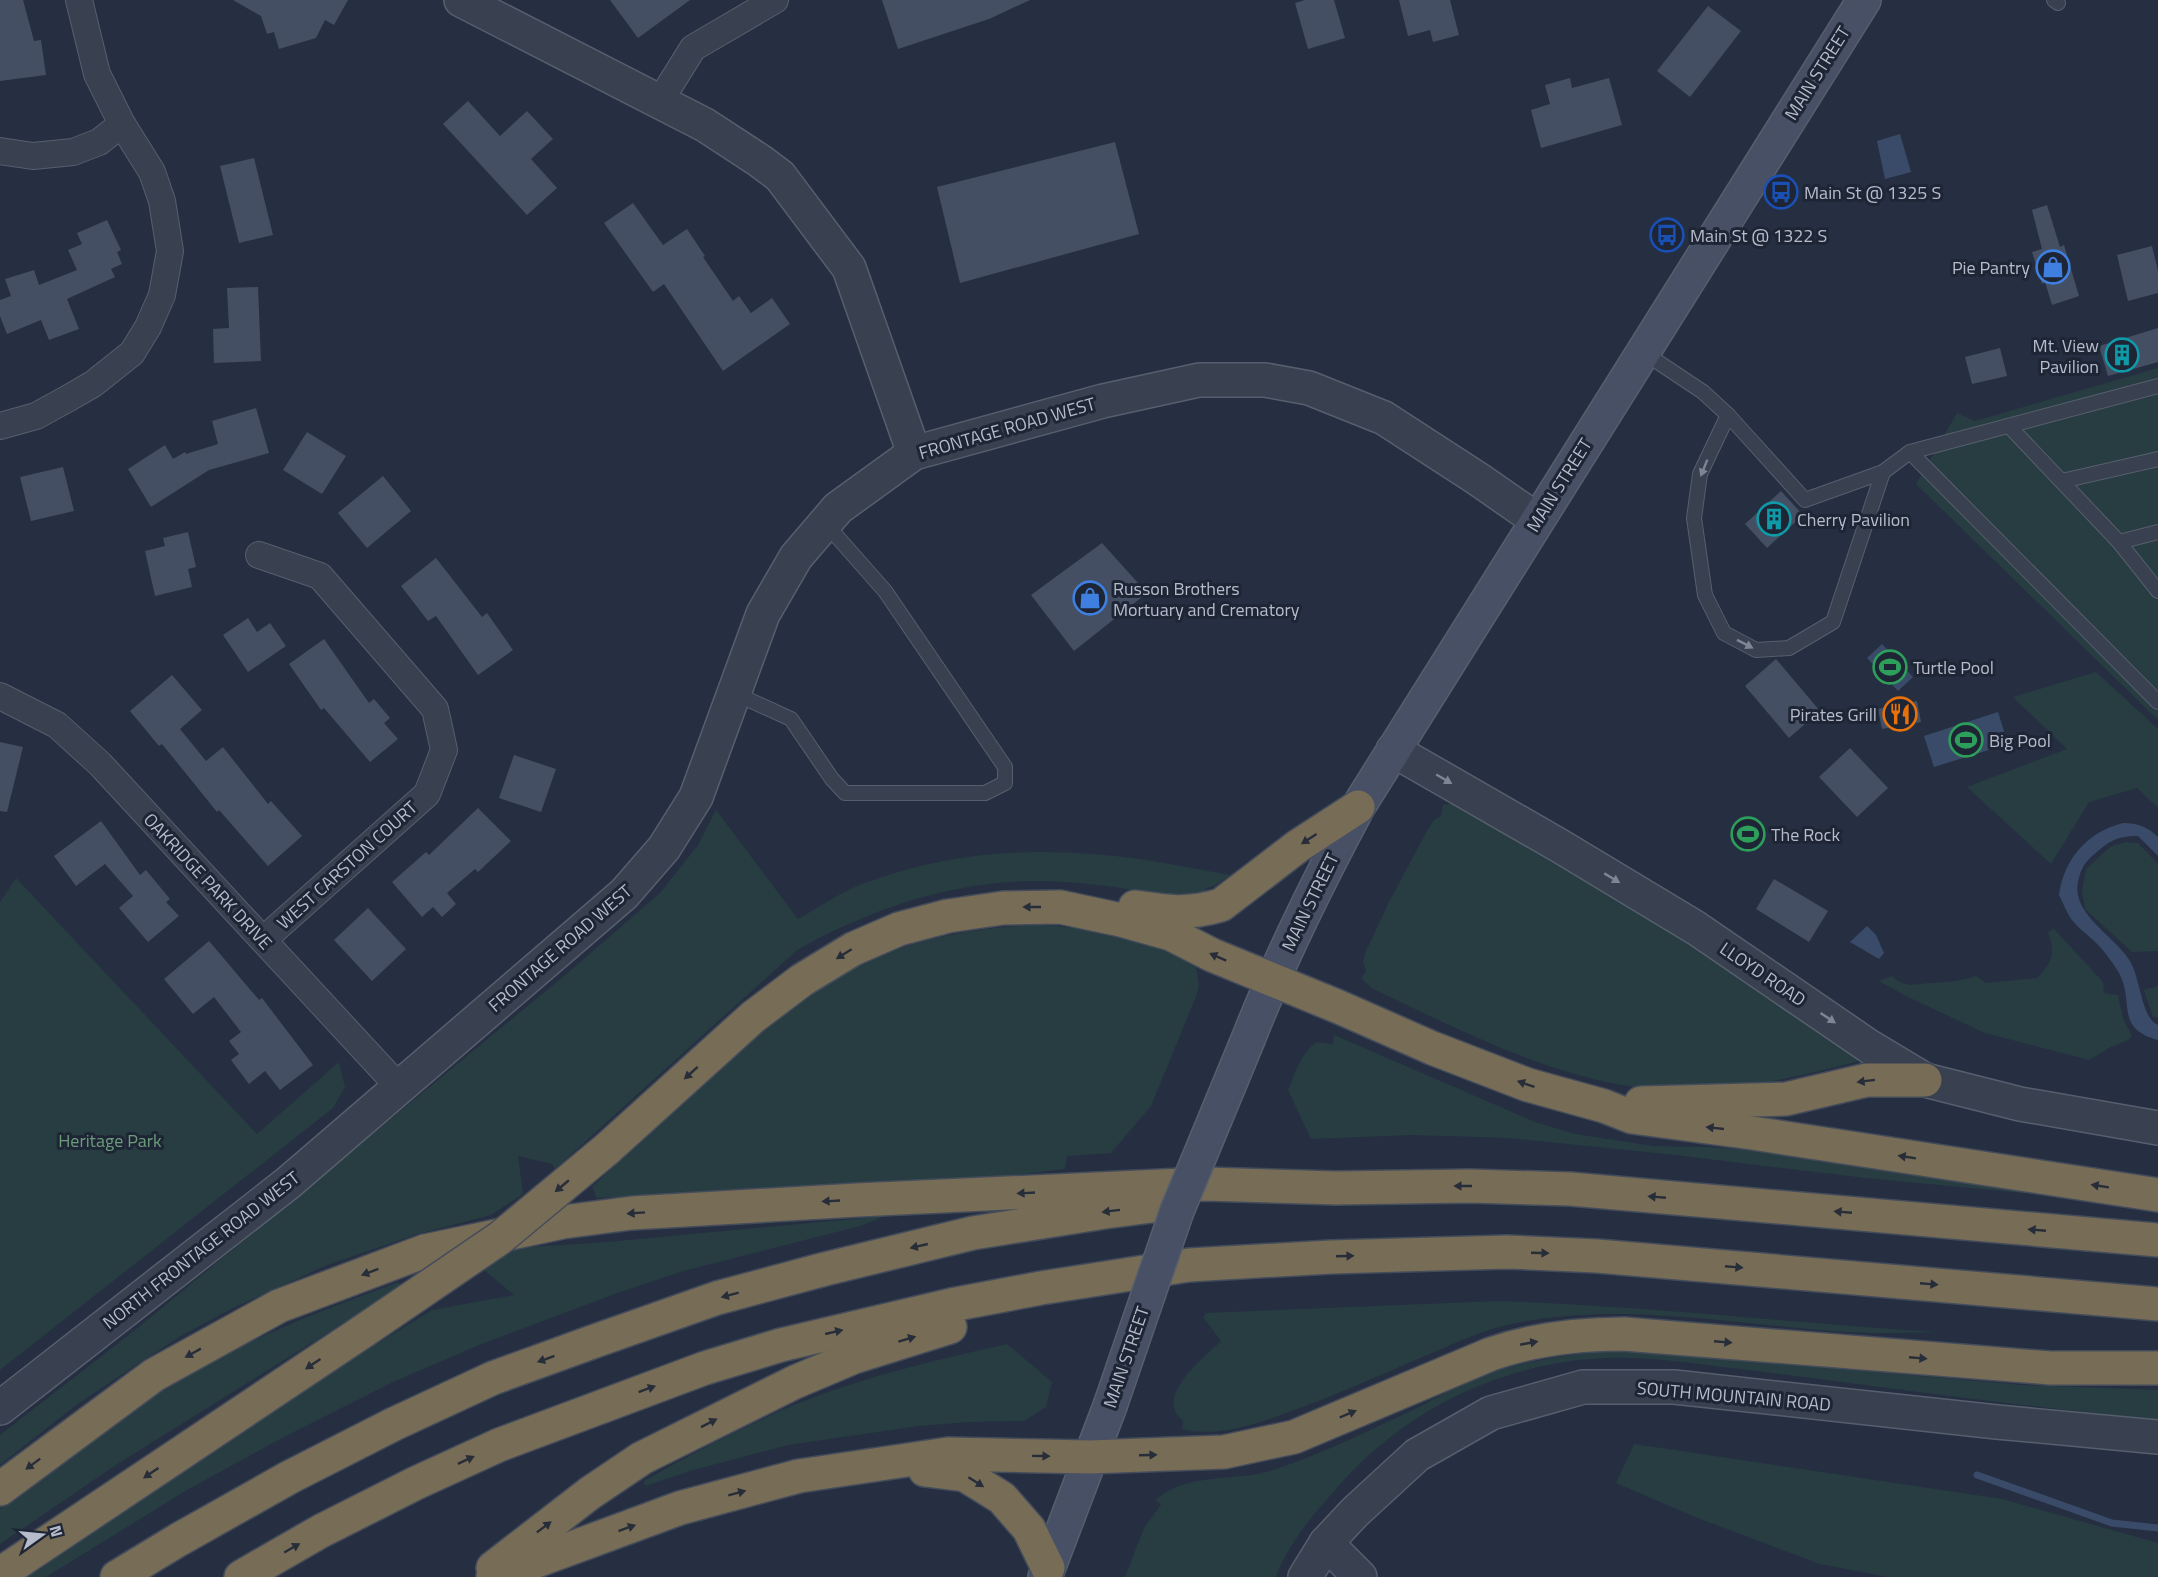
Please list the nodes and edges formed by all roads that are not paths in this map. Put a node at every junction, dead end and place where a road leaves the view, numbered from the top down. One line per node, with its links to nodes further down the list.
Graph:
1 (79, 0): 6 (street)
2 (461, 0): 5 (street)
3 (775, 0): 5 (street)
4 (1864, 0): 8 (main road, MAIN STREET)
5 (660, 101): 14 (street)
6 (122, 124): 7 (street); 11 (street)
7 (0, 151)
8 (1643, 352): 10 (lane); 18 (main road, MAIN STREET)
9 (2158, 386): 12 (lane)
10 (1728, 415): 16 (lane); 16 (lane, one-way to 16)
11 (0, 426)
12 (2009, 426): 13 (lane); 17 (lane)
13 (1910, 452): 16 (lane); 26 (lane)
14 (914, 453): 18 (street, FRONTAGE ROAD WEST); 19 (street, FRONTAGE ROAD WEST)
15 (2158, 459): 17 (lane)
16 (1883, 472)
17 (2062, 481): 21 (lane)
18 (1537, 520): 27 (main road, MAIN STREET)
19 (825, 523): 24 (street, FRONTAGE ROAD WEST); 24 (lane)
20 (2158, 532): 21 (lane)
21 (2119, 542): 23 (lane)
22 (259, 555): 30 (street, WEST CARSTON COURT)
23 (2158, 591)
24 (734, 693): 33 (street, FRONTAGE ROAD WEST)
25 (0, 696): 30 (street, OAKRIDGE PARK DRIVE)
26 (2158, 702)
27 (1393, 750): 28 (main road, MAIN STREET); 32 (street, LLOYD ROAD, one-way to 32)
28 (1358, 807): 29 (highway, one-way to 29); 31 (main road, MAIN STREET)
29 (1076, 910): 31 (highway, one-way to 29); 49 (highway, one-way to 49, bridge)
30 (263, 940): 33 (street, OAKRIDGE PARK DRIVE)
31 (1272, 980): 34 (highway, one-way to 31); 44 (main road, MAIN STREET, bridge)
32 (1924, 1080): 34 (highway, one-way to 34); 35 (street, LLOYD ROAD)
33 (399, 1088): 42 (street, NORTH FRONTAGE ROAD WEST)
34 (1604, 1106): 37 (highway, one-way to 34)
35 (2158, 1128)
36 (1336, 1188): 38 (highway, one-way to 36); 46 (highway, one-way to 46); 50 (highway, one-way to 50)
37 (2158, 1195)
38 (2158, 1240)
39 (1287, 1261): 40 (highway, one-way to 40); 51 (highway, one-way to 39); 52 (highway, one-way to 39)
40 (2158, 1304)
41 (2158, 1368): 44 (highway, one-way to 41)
42 (0, 1408)
43 (2158, 1437): 47 (street, SOUTH MOUNTAIN ROAD)
44 (1090, 1457): 45 (highway, one-way to 44); 48 (main road, MAIN STREET)
45 (878, 1465): 48 (highway, one-way to 48); 53 (highway, one-way to 45)
46 (0, 1489)
47 (1326, 1543): 54 (street, SOUTH MOUNTAIN ROAD); 55 (street)
48 (1047, 1572)
49 (0, 1574)
50 (117, 1577)
51 (241, 1577)
52 (482, 1577)
53 (493, 1577)
54 (1305, 1577)
55 (1360, 1577)

